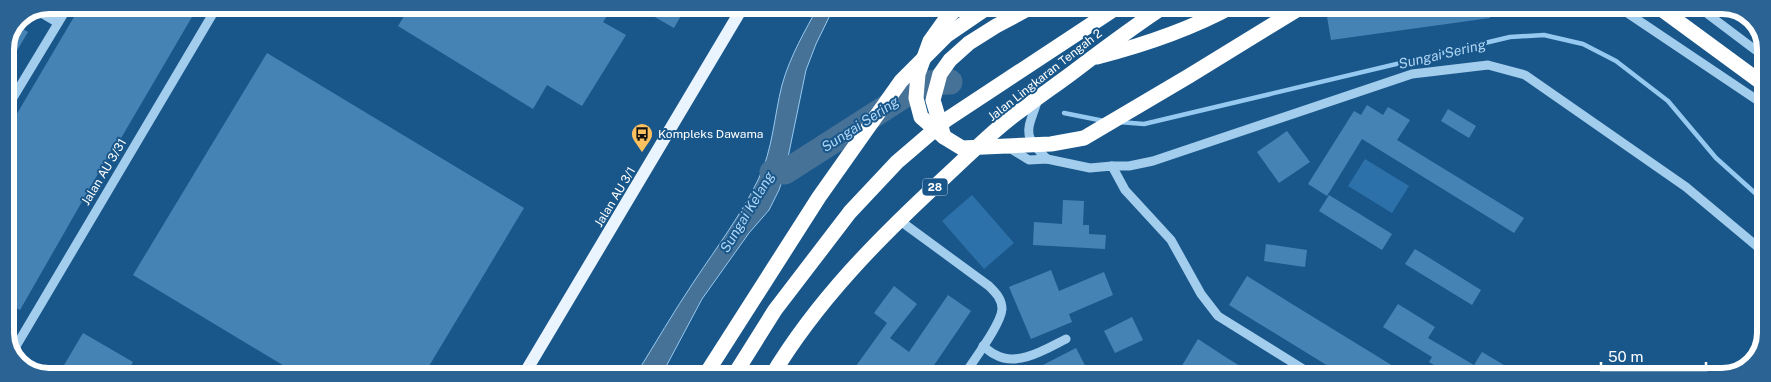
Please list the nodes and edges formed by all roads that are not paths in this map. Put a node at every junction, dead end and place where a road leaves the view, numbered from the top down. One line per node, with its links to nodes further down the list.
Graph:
1 (43, 14): 15 (street)
2 (64, 14): 15 (street)
3 (213, 14): 29 (street, Jalan AU 3/31)
4 (739, 14): 31 (main road, Jalan AU 3/1)
5 (951, 14): 22 (highway, bridge)
6 (978, 14): 32 (highway, bridge)
7 (1019, 14): 22 (highway, bridge)
8 (1107, 14): 33 (highway, Jalan Lingkaran Tengah 2)
9 (1152, 14): 17 (highway, Jalan Lingkaran Tengah 2 / 28)
10 (1216, 14): 17 (highway)
11 (1289, 14): 22 (highway, bridge)
12 (1629, 14): 21 (street)
13 (1668, 14): 18 (highway)
14 (1708, 14): 16 (street)
15 (58, 23): 19 (street)
16 (1757, 51)
17 (1091, 59): 20 (highway, Jalan Lingkaran Tengah 2 / 28)
18 (1757, 79)
19 (14, 96)
20 (1038, 98): 23 (highway, Jalan Lingkaran Tengah 2 / 28); 24 (street)
21 (1757, 100)
22 (944, 137)
23 (969, 155): 24 (street); 26 (highway, Jalan Lingkaran Tengah 2 / 28)
24 (1048, 159): 25 (street)
25 (1112, 166): 27 (street); 36 (street)
26 (899, 220): 30 (street); 34 (highway, Jalan Lingkaran Tengah 2 / 28)
27 (1757, 246)
28 (1066, 339): 30 (street)
29 (16, 346)
30 (983, 346): 35 (street)
31 (528, 368)
32 (709, 368)
33 (738, 368)
34 (775, 368)
35 (969, 368)
36 (1302, 368)

